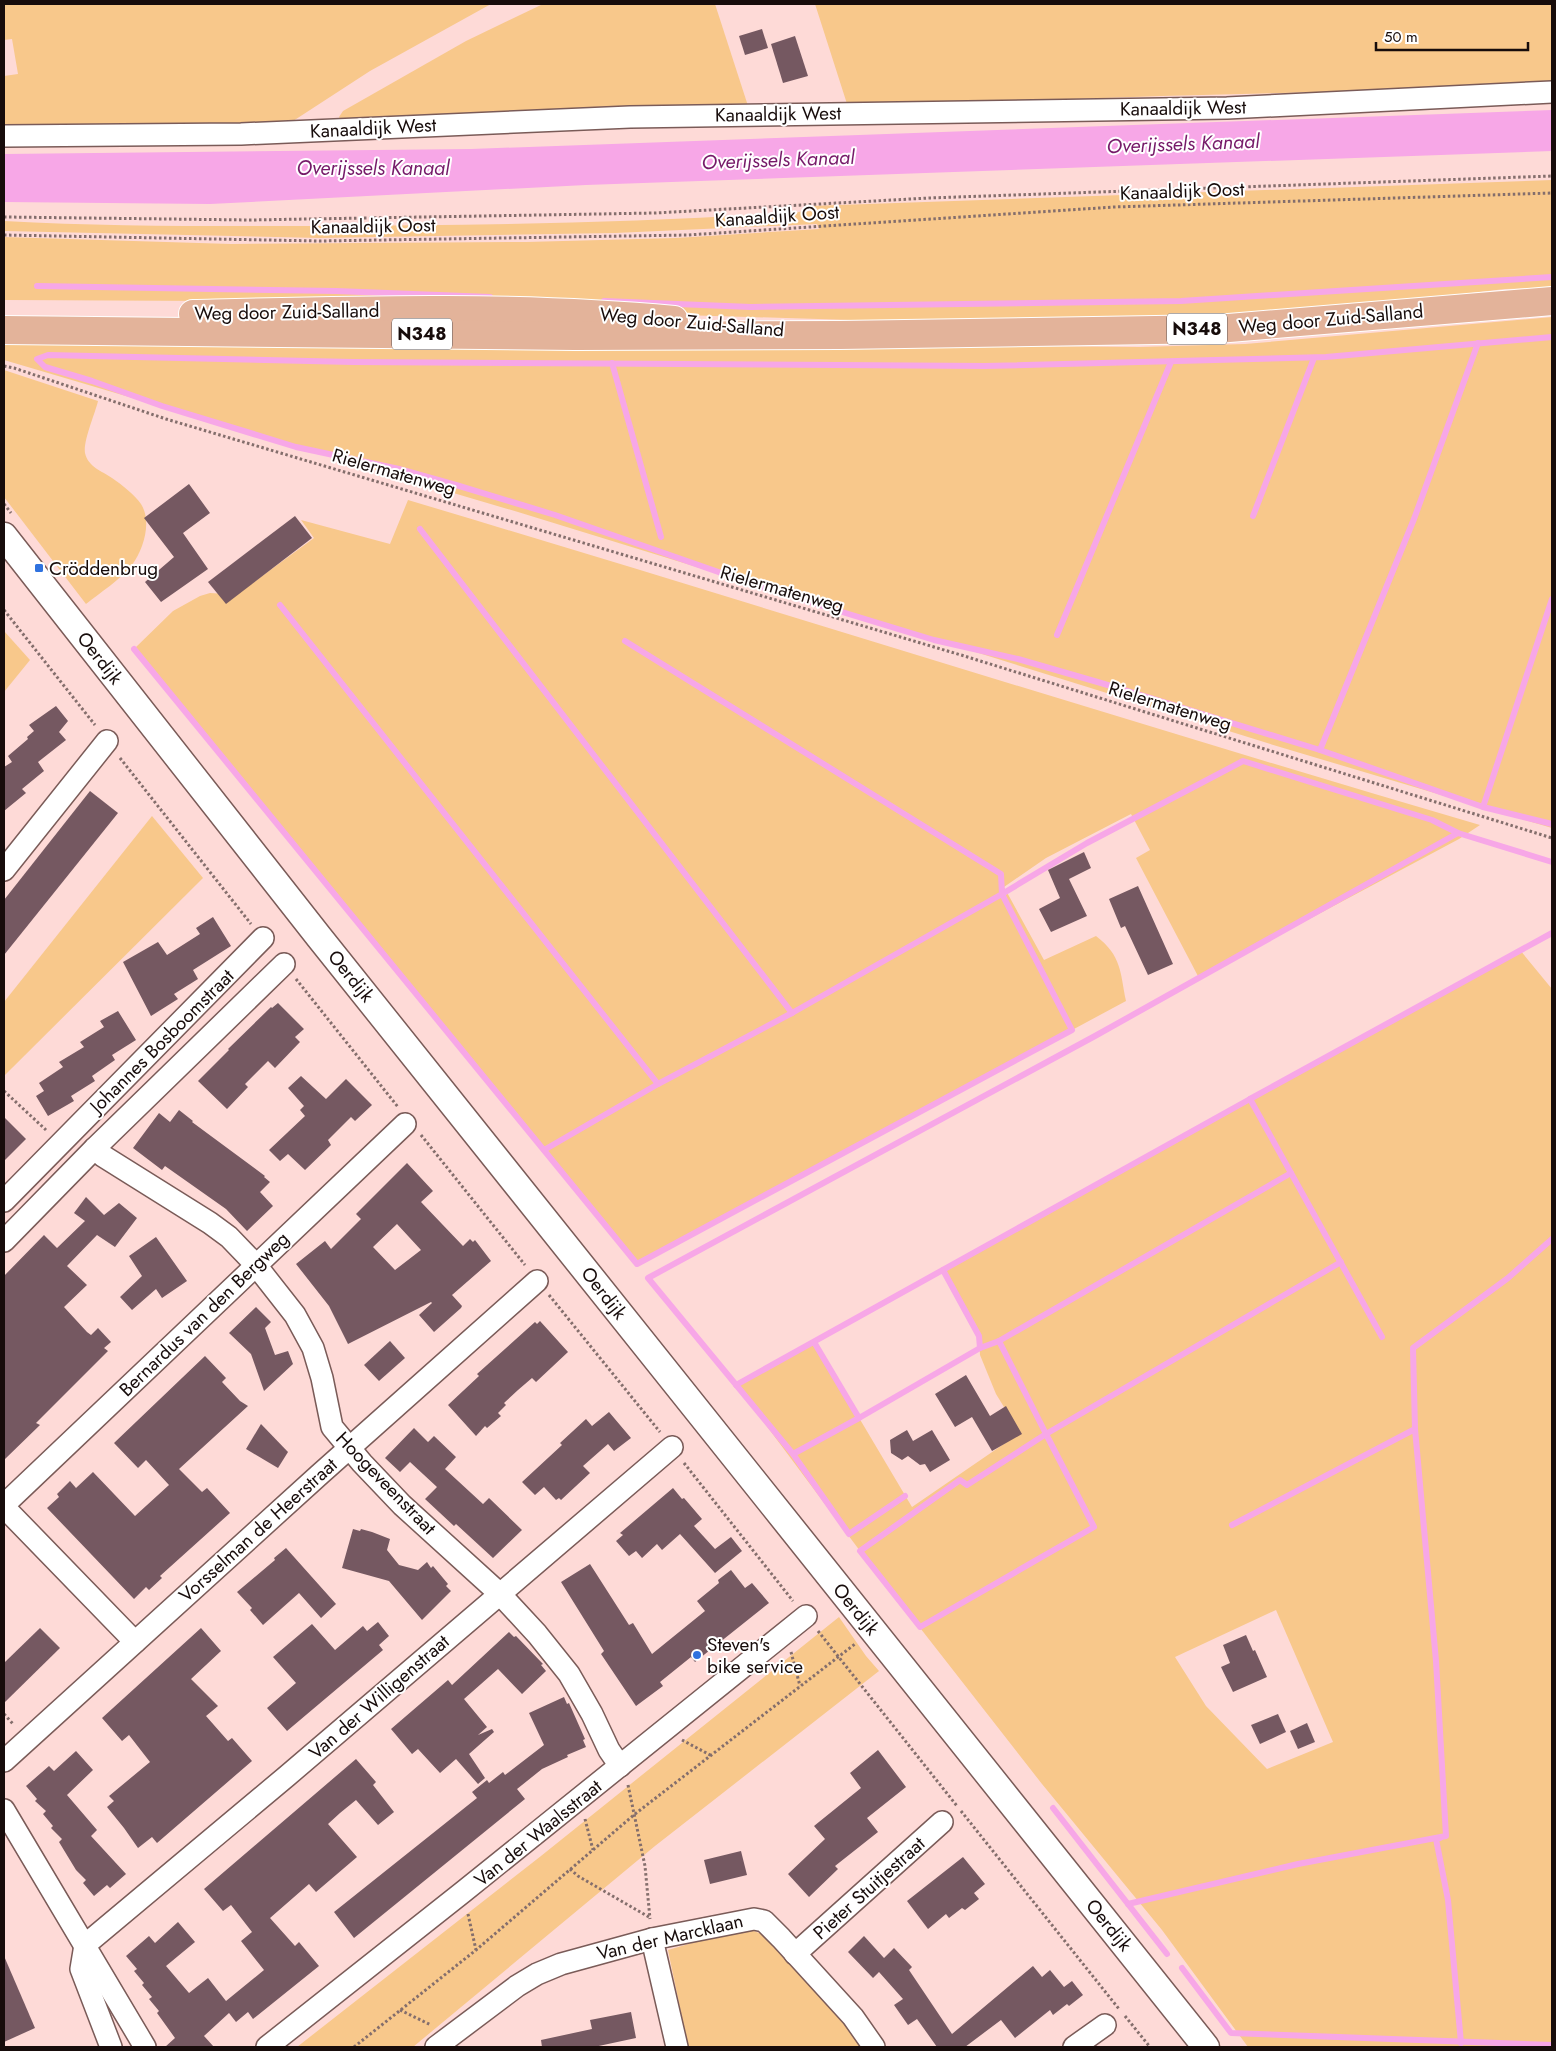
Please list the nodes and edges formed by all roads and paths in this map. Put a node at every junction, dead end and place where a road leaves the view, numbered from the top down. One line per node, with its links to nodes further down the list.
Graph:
1 (1552, 92): 2 (street, Kanaaldijk West)
2 (4, 136)
3 (1552, 176): 5 (path, Kanaaldijk Oost)
4 (1552, 193): 6 (path, Kanaaldijk Oost)
5 (4, 217)
6 (4, 235)
7 (1552, 301): 10 (main road, Weg door Zuid-Salland / N348)
8 (4, 314): 10 (main road, Weg door Zuid-Salland / N348)
9 (4, 330): 10 (main road, Weg door Zuid-Salland / N348)
10 (840, 335)
11 (4, 366): 14 (path, Rielermatenweg)
12 (4, 536): 65 (street, Oerdijk)
13 (107, 741): 15 (street)
14 (1552, 838)
15 (4, 870)
16 (263, 938): 20 (street, Johannes Bosboomstraat)
17 (284, 964): 21 (street, Johannes Bosboomstraat)
18 (4, 1091): 20 (path)
19 (405, 1124): 24 (street, Bernardus van den Bergweg)
20 (61, 1143): 21 (street); 22 (street, Johannes Bosboomstraat)
21 (89, 1155): 23 (street, Johannes Bosboomstraat); 24 (street, Hoogeveenstraat)
22 (4, 1201)
23 (4, 1241)
24 (255, 1264): 27 (street, Hoogeveenstraat); 28 (street, Bernardus van den Bergweg)
25 (537, 1281): 27 (street, Vorsselman de Heerstraat)
26 (672, 1447): 29 (street, Van der Willigenstraat)
27 (350, 1448): 29 (street, Hoogeveenstraat); 32 (street, Vorsselman de Heerstraat)
28 (4, 1506): 32 (street)
29 (500, 1594): 41 (street, Hoogeveenstraat); 51 (street, Van der Willigenstraat)
30 (806, 1616): 31 (street, Van der Waalsstraat)
31 (786, 1633): 35 (path); 38 (street, Van der Waalsstraat)
32 (135, 1642): 40 (street, Vorsselman de Heerstraat)
33 (846, 1650): 34 (path)
34 (837, 1656): 35 (path); 64 (path)
35 (800, 1686): 39 (path)
36 (4, 1714): 37 (path)
37 (16, 1727)
38 (663, 1731): 39 (path); 41 (street, Van der Waalsstraat)
39 (712, 1756): 44 (path)
40 (4, 1761)
41 (620, 1766): 42 (street, Van der Waalsstraat); 44 (path)
42 (579, 1799): 46 (path); 59 (street, Van der Waalsstraat)
43 (4, 1810): 51 (street)
44 (636, 1814): 46 (path); 49 (path)
45 (942, 1822): 53 (street, Pieter Stuitjestraat)
46 (593, 1850): 47 (path)
47 (570, 1869): 49 (path); 52 (path)
48 (467, 1910): 52 (path)
49 (650, 1917): 50 (path)
50 (652, 1939): 53 (street, Van der Marcklaan); 56 (street, Van der Marcklaan); 61 (street)
51 (85, 1945): 57 (street); 58 (street)
52 (476, 1950): 54 (path)
53 (795, 1954): 62 (street, Van der Marcklaan)
54 (400, 2010): 56 (path); 60 (path)
55 (1106, 2025): 63 (street)
56 (443, 2041)
57 (111, 2047)
58 (145, 2047)
59 (267, 2047)
60 (354, 2047)
61 (677, 2047)
62 (874, 2047)
63 (1074, 2047)
64 (1150, 2047)
65 (1206, 2047)

